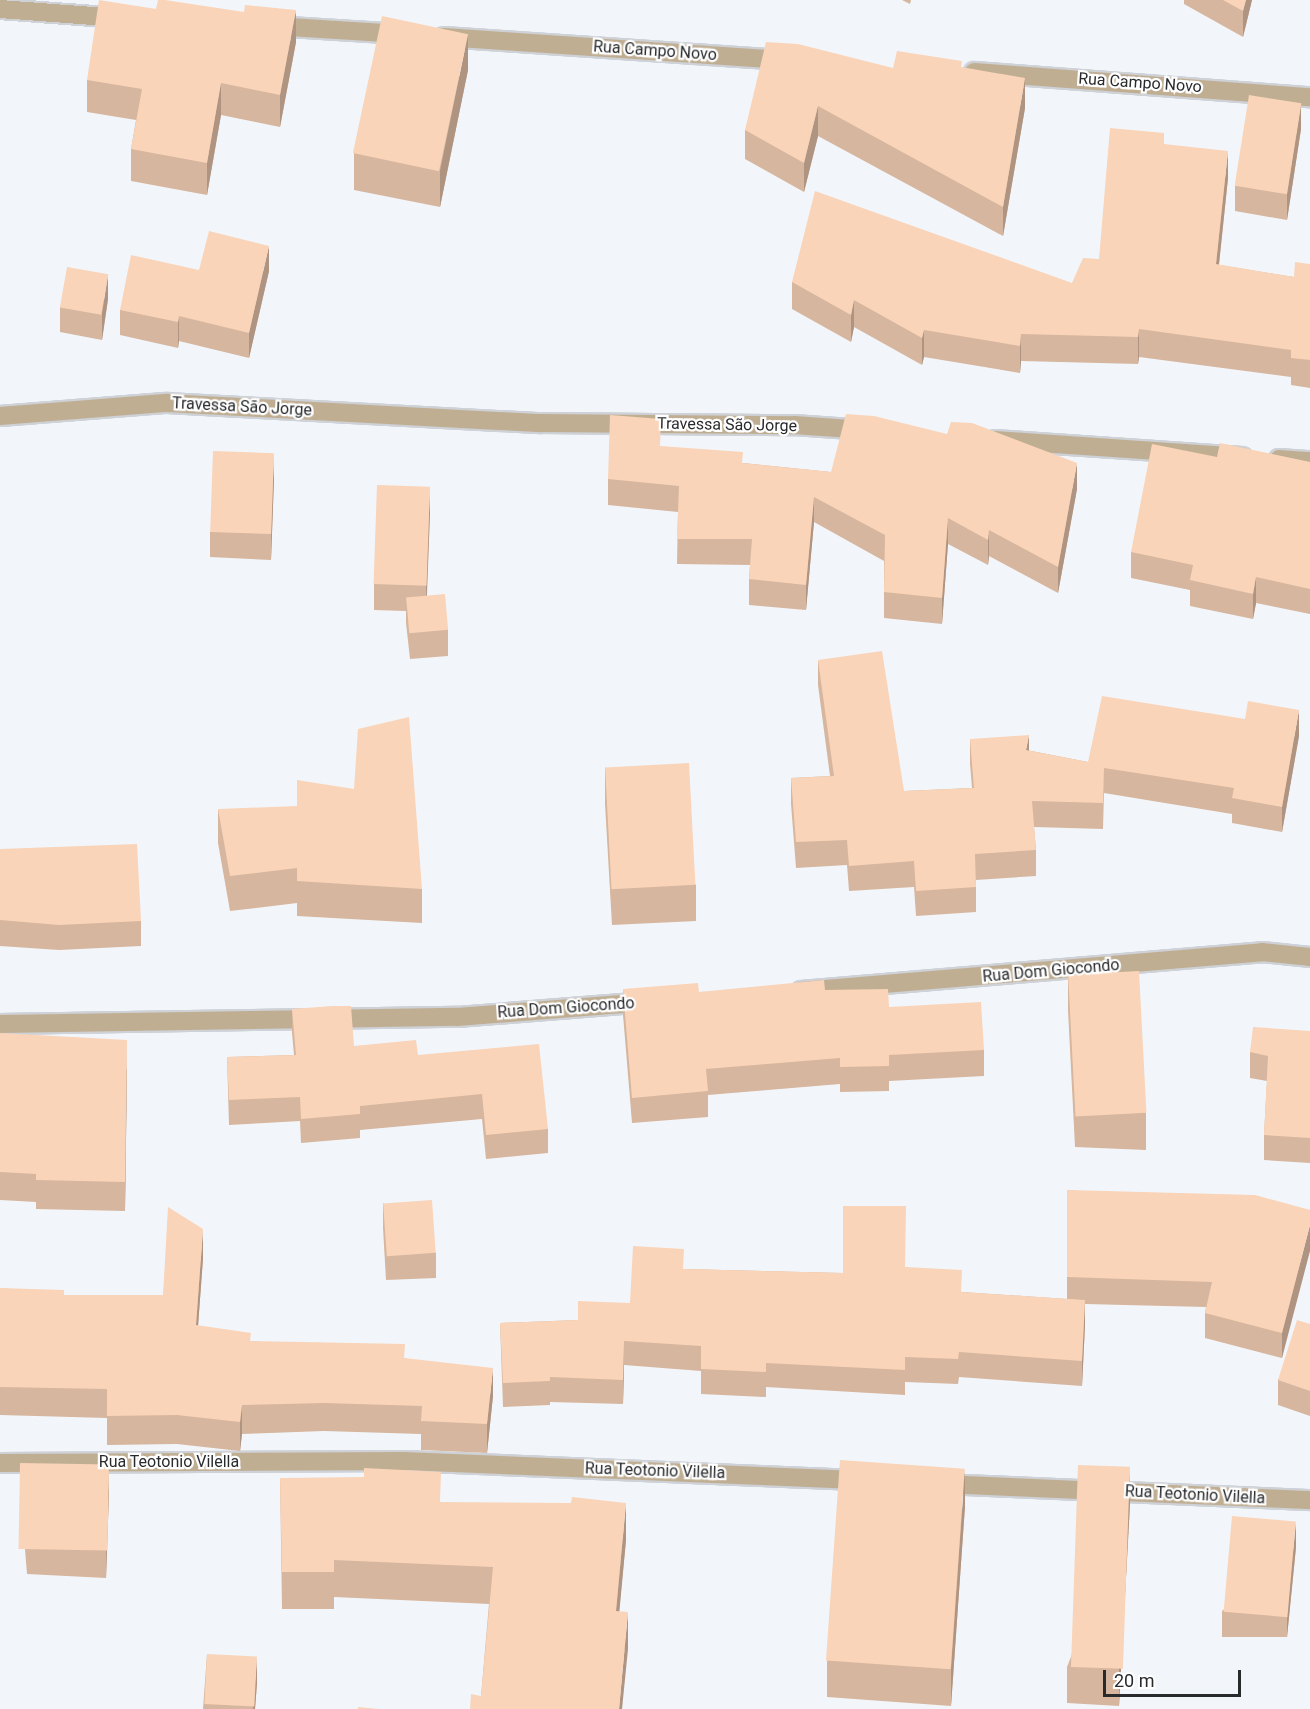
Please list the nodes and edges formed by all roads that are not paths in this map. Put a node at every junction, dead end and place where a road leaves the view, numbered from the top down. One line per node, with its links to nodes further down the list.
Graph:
1 (0, 9): 2 (street)
2 (144, 19)
3 (258, 26): 4 (street, Rua Campo Novo)
4 (804, 61)
5 (958, 71): 6 (street, Rua Campo Novo)
6 (1310, 97)
7 (0, 416): 8 (street, Travessa São Jorge)
8 (889, 432)
9 (973, 438): 10 (street)
10 (1310, 461)
11 (1310, 957): 12 (street, Rua Dom Giocondo)
12 (788, 992)
13 (669, 1000): 14 (street, Rua Dom Giocondo)
14 (0, 1024)
15 (0, 1463): 16 (street, Rua Teotonio Vilella)
16 (878, 1481)
17 (926, 1483): 18 (street, Rua Teotonio Vilella)
18 (1310, 1500)

